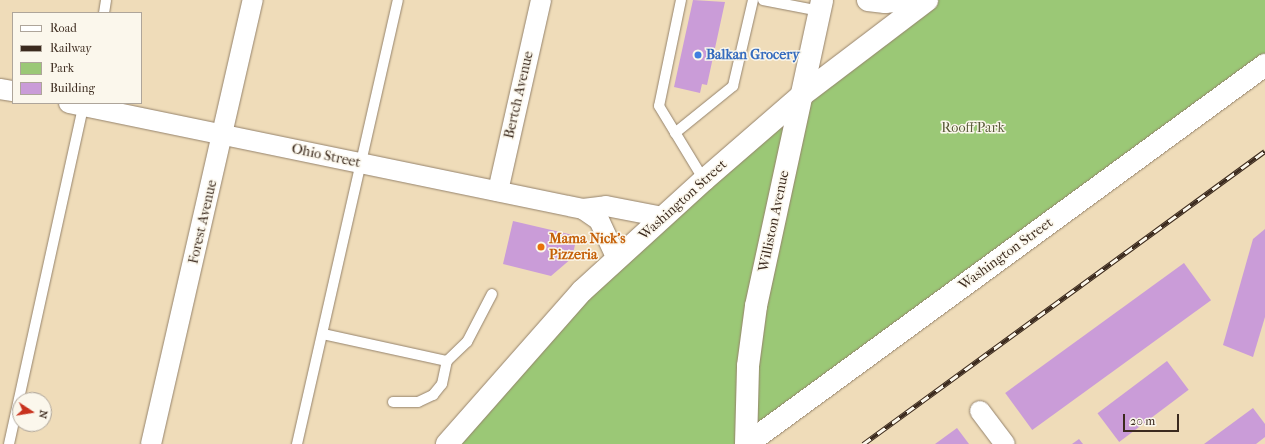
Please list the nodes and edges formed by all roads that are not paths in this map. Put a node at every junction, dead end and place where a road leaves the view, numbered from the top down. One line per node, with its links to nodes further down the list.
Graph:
1 (106, 0): 12 (lane)
2 (253, 0): 19 (street, Forest Avenue)
3 (398, 0): 20 (lane)
4 (541, 0): 22 (street, Bertch Avenue)
5 (680, 0): 18 (lane)
6 (753, 0): 18 (lane)
7 (763, 0): 11 (lane)
8 (868, 0): 9 (main road)
9 (904, 0)
10 (927, 0): 16 (main road, Washington Street)
11 (821, 5): 16 (main road, Williston Avenue)
12 (104, 12)
13 (1265, 65): 35 (main road, Washington Street)
14 (0, 89): 15 (street)
15 (12, 92)
16 (802, 95): 21 (main road, Washington Street); 35 (main road, Williston Avenue)
17 (79, 104): 19 (street, Ohio Street); 31 (lane)
18 (676, 133): 21 (lane)
19 (223, 135): 20 (street, Ohio Street); 32 (street, Forest Avenue)
20 (363, 163): 22 (street, Ohio Street); 27 (lane)
21 (704, 180): 24 (main road, Washington Street)
22 (498, 191): 23 (street, Ohio Street)
23 (583, 208): 24 (street, Ohio Street); 25 (street, Ohio Street)
24 (663, 217): 25 (main road, Washington Street)
25 (617, 259): 34 (main road, Washington Street)
26 (492, 294): 28 (lane)
27 (323, 334): 28 (lane); 33 (lane)
28 (447, 361): 29 (lane)
29 (394, 402)
30 (980, 411): 36 (street)
31 (9, 444)
32 (151, 444)
33 (297, 444)
34 (447, 444)
35 (747, 444)
36 (1005, 444)

